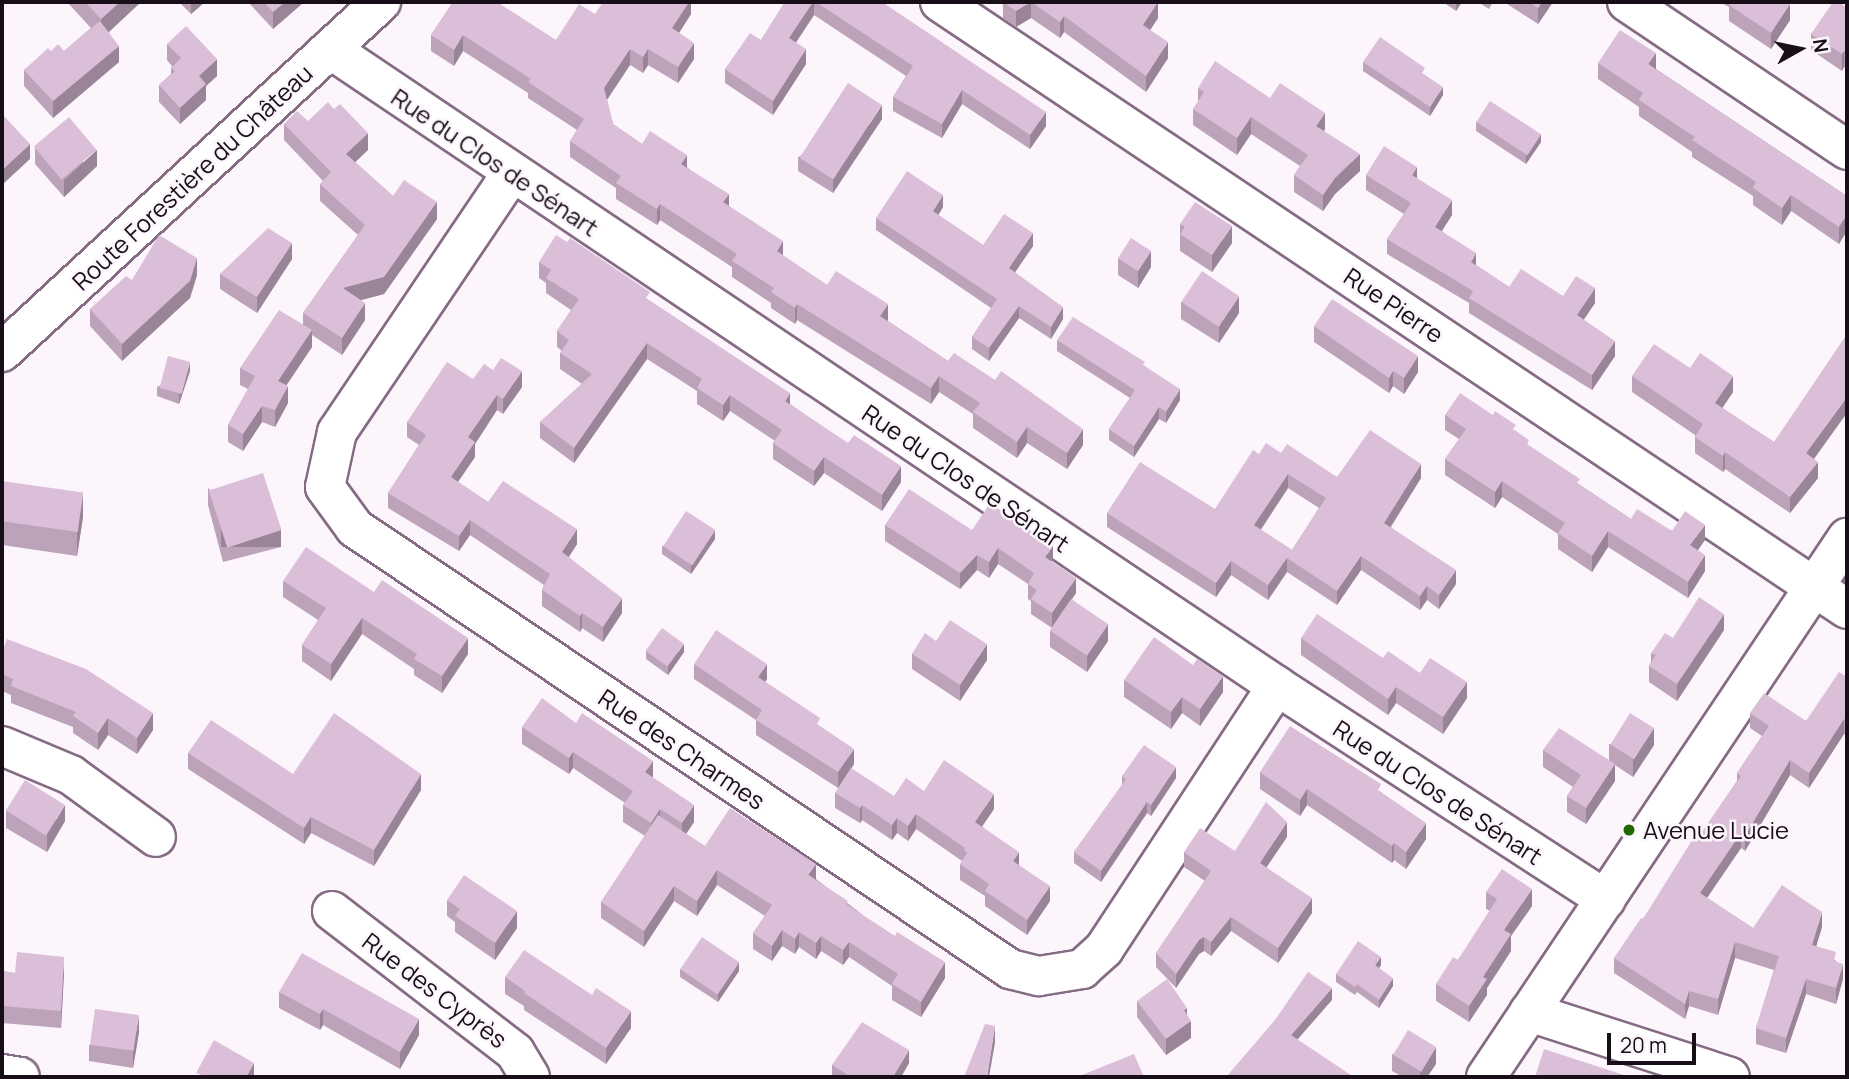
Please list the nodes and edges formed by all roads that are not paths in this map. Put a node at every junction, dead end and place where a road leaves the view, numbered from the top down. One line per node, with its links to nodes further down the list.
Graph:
1 (381, 2): 4 (street, Route Forestière du Château)
2 (940, 2): 9 (street, Rue Pierre)
3 (1627, 2): 5 (street)
4 (330, 49): 6 (street, Rue du Clos de Sénart); 7 (street, Route Forestière du Château)
5 (1847, 150)
6 (511, 174): 11 (street, Rue du Clos de Sénart); 11 (street, Rue des Charmes)
7 (2, 352)
8 (1847, 538): 9 (street)
9 (1815, 588): 10 (street, Rue Pierre); 14 (street)
10 (1847, 609)
11 (1277, 686): 14 (street, Rue du Clos de Sénart)
12 (2, 746): 13 (street)
13 (156, 837)
14 (1606, 900): 16 (street)
15 (331, 911): 19 (street, Rue des Cyprès)
16 (1529, 1012): 20 (street); 21 (street)
17 (2, 1074): 18 (street)
18 (20, 1077)
19 (530, 1077)
20 (1486, 1077)
21 (1730, 1077)

